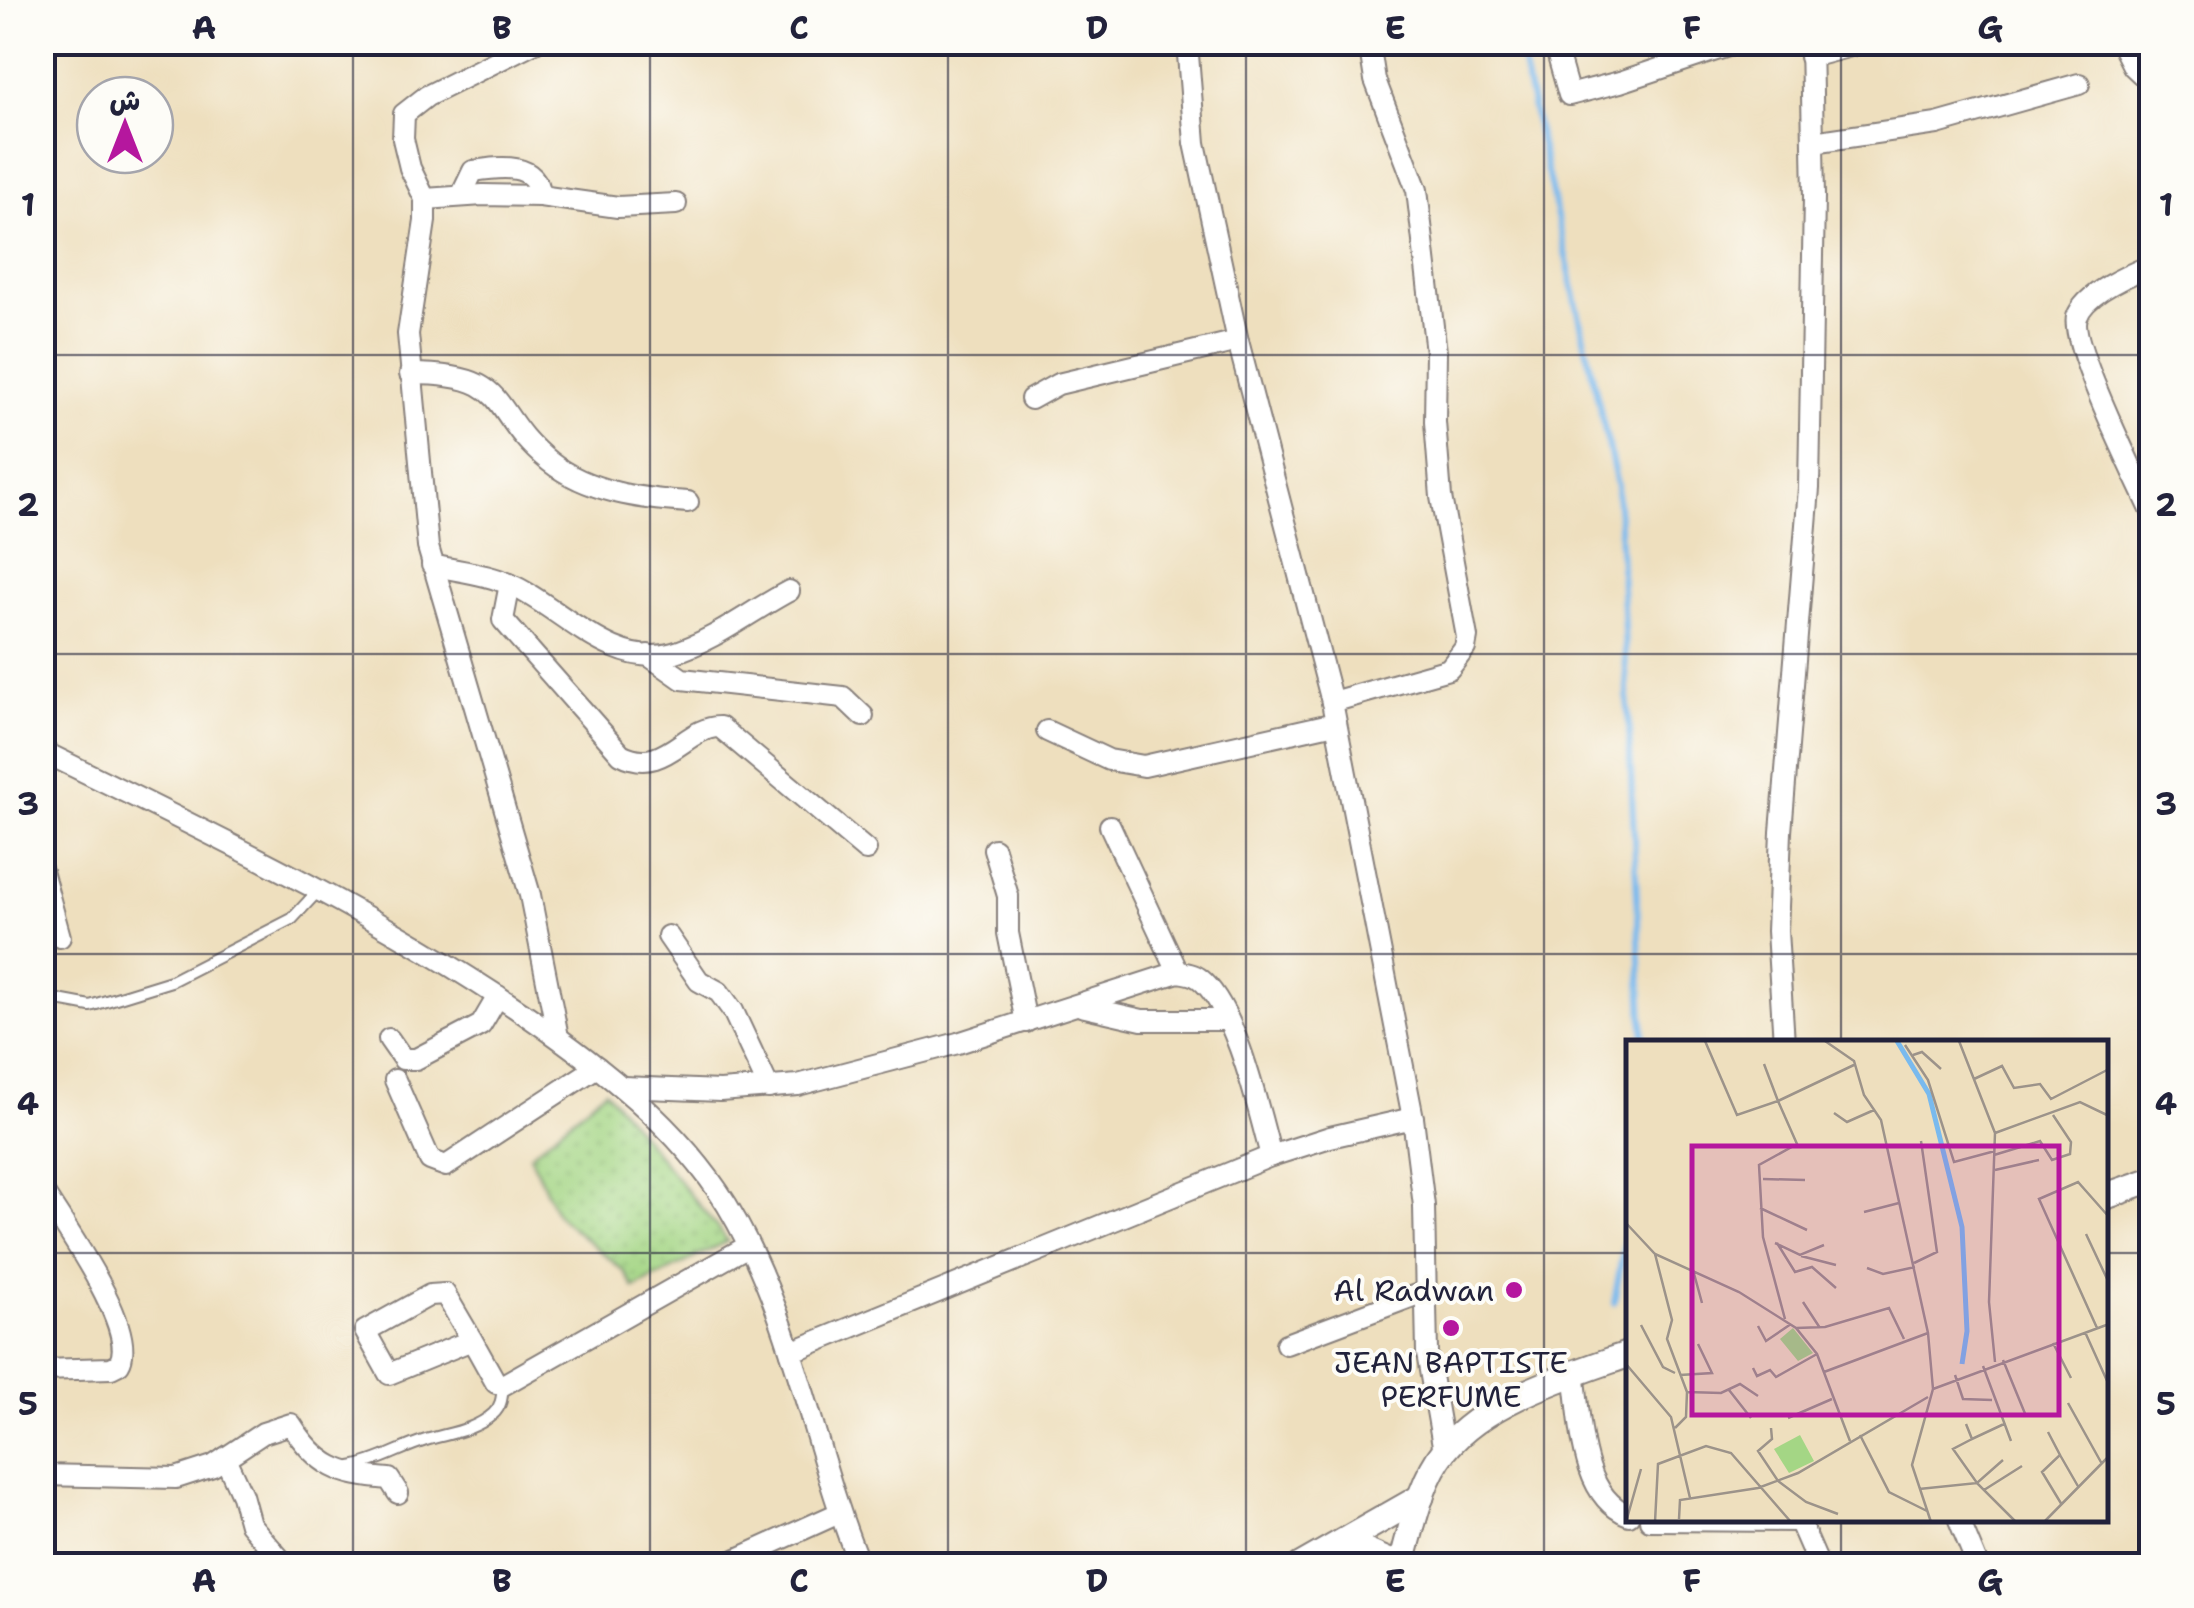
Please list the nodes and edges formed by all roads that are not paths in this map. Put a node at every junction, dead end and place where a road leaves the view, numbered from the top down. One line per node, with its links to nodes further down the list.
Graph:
1 (534, 42): 12 (street)
2 (1188, 42): 15 (street)
3 (1369, 42): 25 (street)
4 (1554, 42): 5 (street)
5 (1740, 42)
6 (1866, 42): 8 (street)
7 (2120, 42): 10 (street)
8 (1810, 50): 11 (street)
9 (2079, 84): 11 (street)
10 (2152, 84)
11 (1813, 142): 44 (street)
12 (425, 199): 13 (street); 16 (street)
13 (676, 204)
14 (2152, 264): 18 (street)
15 (1238, 341): 17 (street); 25 (street)
16 (410, 374): 19 (street); 21 (street)
17 (1031, 398)
18 (2143, 470): 20 (street)
19 (688, 502)
20 (2152, 512)
21 (432, 565): 22 (street); 42 (street)
22 (510, 584): 24 (street); 31 (street)
23 (789, 592): 24 (street)
24 (648, 655): 26 (street)
25 (1333, 712): 27 (street); 49 (street)
26 (863, 716)
27 (1047, 731)
28 (42, 751): 33 (street)
29 (1110, 826): 36 (street)
30 (994, 849): 41 (street)
31 (866, 850)
32 (42, 871): 35 (street)
33 (319, 890): 37 (street); 38 (lane)
34 (668, 936): 48 (street)
35 (60, 937)
36 (1178, 972): 39 (street); 40 (street)
37 (498, 996): 42 (street); 43 (street)
38 (42, 997)
39 (1079, 1005): 40 (street); 41 (street)
40 (1227, 1020): 50 (street)
41 (1026, 1022): 48 (street)
42 (558, 1037): 45 (street)
43 (390, 1039)
44 (1784, 1040)
45 (597, 1067): 46 (street); 47 (street)
46 (395, 1080)
47 (623, 1087): 48 (street); 54 (street)
48 (769, 1088)
49 (1414, 1118): 50 (street); 55 (street)
50 (1272, 1156): 58 (street)
51 (2152, 1180): 53 (street)
52 (42, 1190): 60 (street)
53 (2109, 1195)
54 (748, 1246): 58 (street); 62 (street)
55 (1424, 1292): 57 (street); 63 (street)
56 (472, 1340): 56 (street); 62 (street)
57 (1286, 1344)
58 (792, 1352): 69 (street)
59 (1626, 1355): 61 (street)
60 (42, 1370)
61 (1574, 1373): 63 (street); 70 (street)
62 (502, 1385): 65 (lane)
63 (1444, 1451): 68 (street)
64 (225, 1458): 65 (street); 66 (street); 74 (street)
65 (336, 1470): 67 (street)
66 (42, 1476)
67 (398, 1493)
68 (1421, 1497): 73 (street); 78 (street)
69 (839, 1513): 75 (street); 76 (street)
70 (1626, 1513)
71 (1800, 1523): 79 (street)
72 (1961, 1523): 80 (street)
73 (1343, 1542): 77 (street); 78 (street)
74 (286, 1566)
75 (722, 1566)
76 (860, 1566)
77 (1300, 1566)
78 (1400, 1566)
79 (1819, 1566)
80 (1978, 1566)

